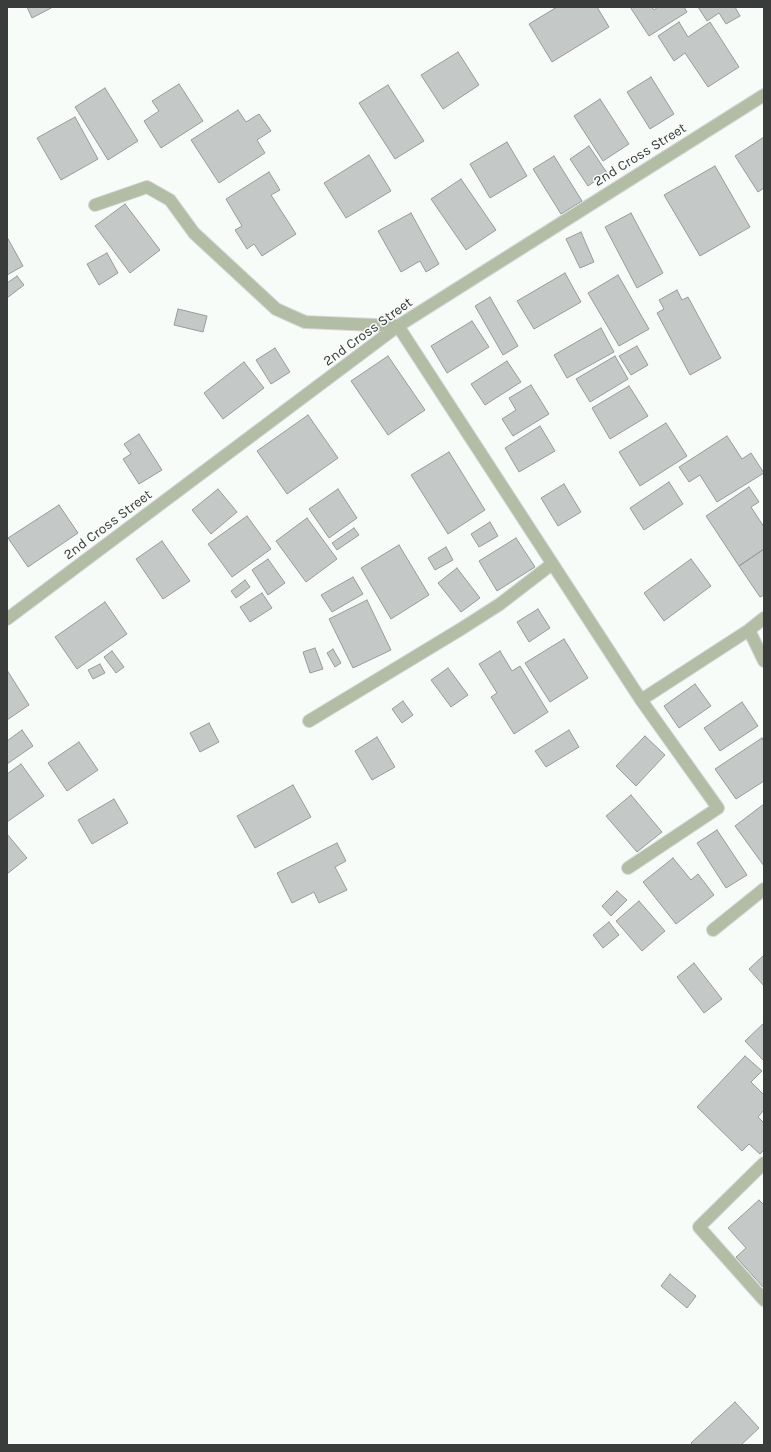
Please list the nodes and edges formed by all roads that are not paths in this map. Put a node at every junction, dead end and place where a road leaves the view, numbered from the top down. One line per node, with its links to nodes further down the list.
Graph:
1 (764, 95): 3 (street, 2nd Cross Street)
2 (96, 205): 3 (street)
3 (398, 326): 4 (street); 6 (street, 2nd Cross Street)
4 (552, 564): 9 (street); 10 (street)
5 (764, 618): 7 (street)
6 (7, 619)
7 (749, 630): 8 (street); 9 (street)
8 (764, 661)
9 (641, 700): 11 (street)
10 (309, 721)
11 (628, 868)
12 (764, 889): 13 (street)
13 (713, 930)
14 (764, 1163): 15 (street)
15 (764, 1300)

